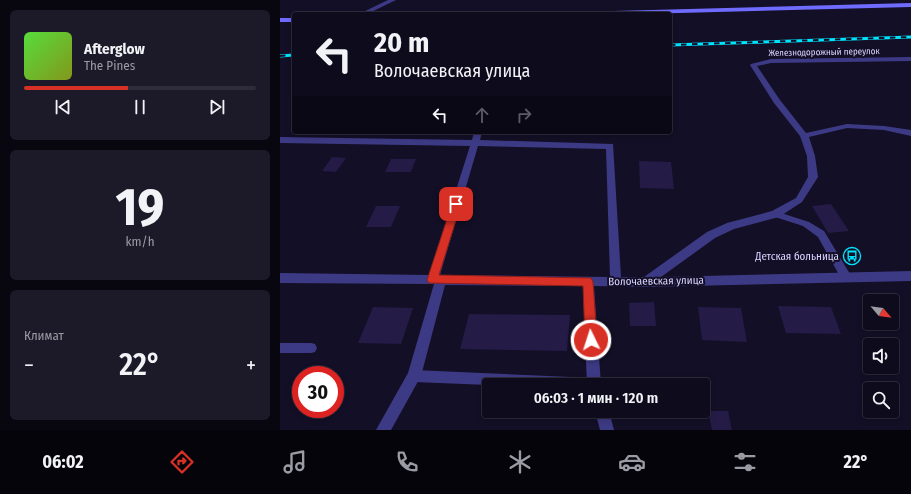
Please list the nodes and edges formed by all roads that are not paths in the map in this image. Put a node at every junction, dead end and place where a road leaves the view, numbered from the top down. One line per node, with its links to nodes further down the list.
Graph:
1 (390, 1): 3 (street)
2 (911, 5): 4 (street)
3 (366, 12)
4 (650, 12)
5 (280, 20): 6 (street)
6 (292, 20)
7 (911, 59): 10 (street, Железнодорожный переулок)
8 (911, 133): 10 (street)
9 (477, 134): 12 (street)
10 (804, 136): 13 (street)
11 (280, 140): 12 (street)
12 (475, 143): 17 (street); 19 (street)
13 (775, 214): 15 (lane); 20 (street)
14 (911, 276): 15 (street, Волочаевская улица)
15 (846, 277): 20 (street, Волочаевская улица)
16 (280, 278): 17 (street, Волочаевская улица)
17 (437, 280): 18 (street, Волочаевская улица); 23 (street)
18 (588, 282): 19 (street, Волочаевская улица); 24 (street)
19 (616, 282): 20 (street, Волочаевская улица)
20 (646, 282)
21 (280, 348): 22 (lane)
22 (311, 348)
23 (414, 376): 25 (lane); 27 (street)
24 (594, 378)
25 (482, 379)
26 (604, 418): 28 (street)
27 (383, 430)
28 (607, 430)

